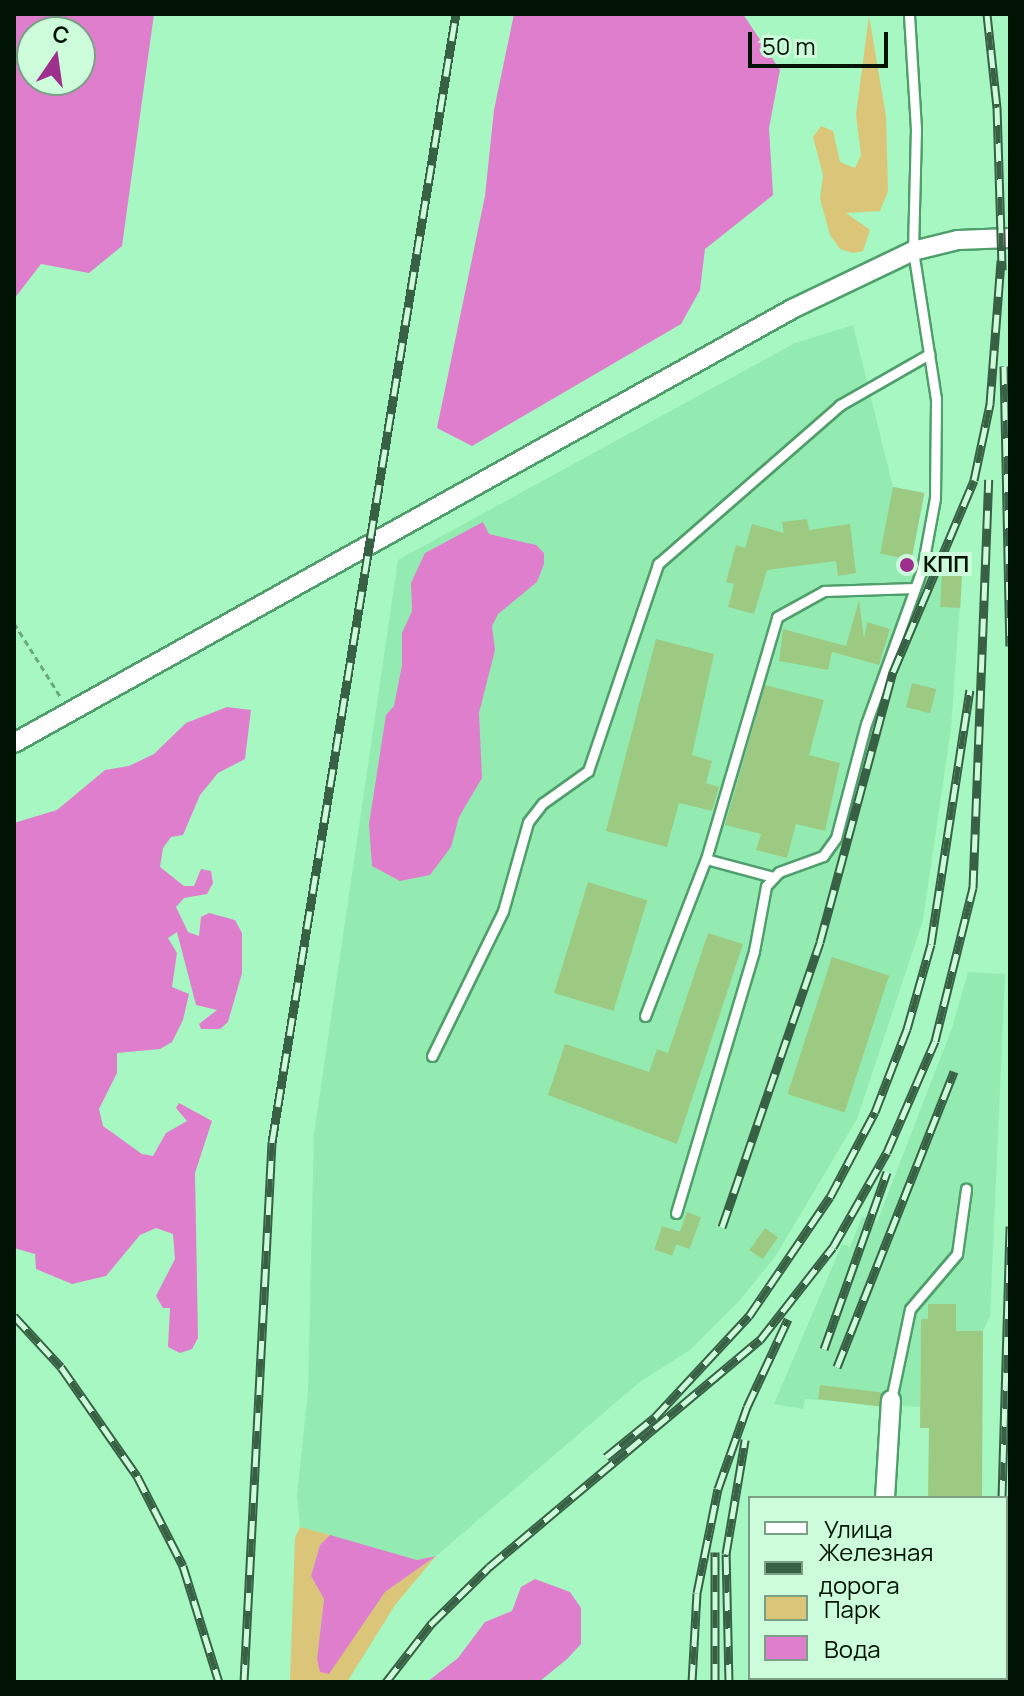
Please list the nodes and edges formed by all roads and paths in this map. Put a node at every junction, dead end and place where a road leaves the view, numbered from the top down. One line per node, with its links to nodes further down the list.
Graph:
1 (909, 14): 3 (lane)
2 (1010, 238): 3 (street)
3 (913, 251): 4 (lane); 7 (street)
4 (929, 354): 5 (lane); 12 (lane)
5 (915, 588): 9 (lane); 10 (lane)
6 (14, 623): 7 (path)
7 (71, 713): 8 (street)
8 (14, 743)
9 (706, 859): 10 (lane); 11 (lane)
10 (773, 877): 14 (lane)
11 (645, 1016)
12 (432, 1056)
13 (966, 1189): 15 (lane)
14 (676, 1213)
15 (891, 1400): 16 (street)
16 (885, 1496)

